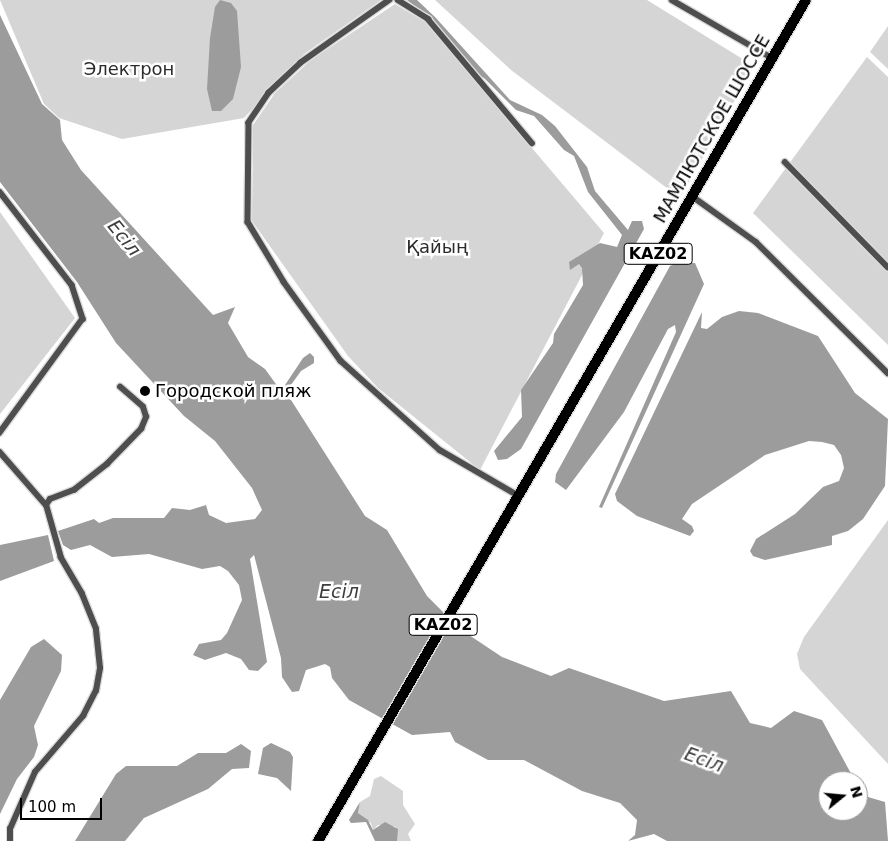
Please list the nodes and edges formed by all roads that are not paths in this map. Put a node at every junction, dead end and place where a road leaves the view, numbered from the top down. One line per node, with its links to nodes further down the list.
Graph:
1 (390, 0): 15 (street)
2 (398, 0): 6 (street)
3 (672, 0): 5 (street)
4 (806, 0): 5 (highway, МАМЛЮТСКОЕ ШОССЕ / KAZ02)
5 (772, 58): 9 (highway, МАМЛЮТСКОЕ ШОССЕ / KAZ02)
6 (532, 143)
7 (785, 162): 10 (street)
8 (0, 192): 13 (street)
9 (692, 196): 11 (street); 15 (highway, МАМЛЮТСКОЕ ШОССЕ / KAZ02)
10 (888, 267)
11 (888, 372)
12 (120, 386): 16 (street)
13 (0, 433)
14 (0, 452): 16 (street)
15 (519, 496): 18 (highway, МАМЛЮТСКОЕ ШОССЕ / KAZ02)
16 (46, 505): 17 (street)
17 (10, 841)
18 (318, 841)

